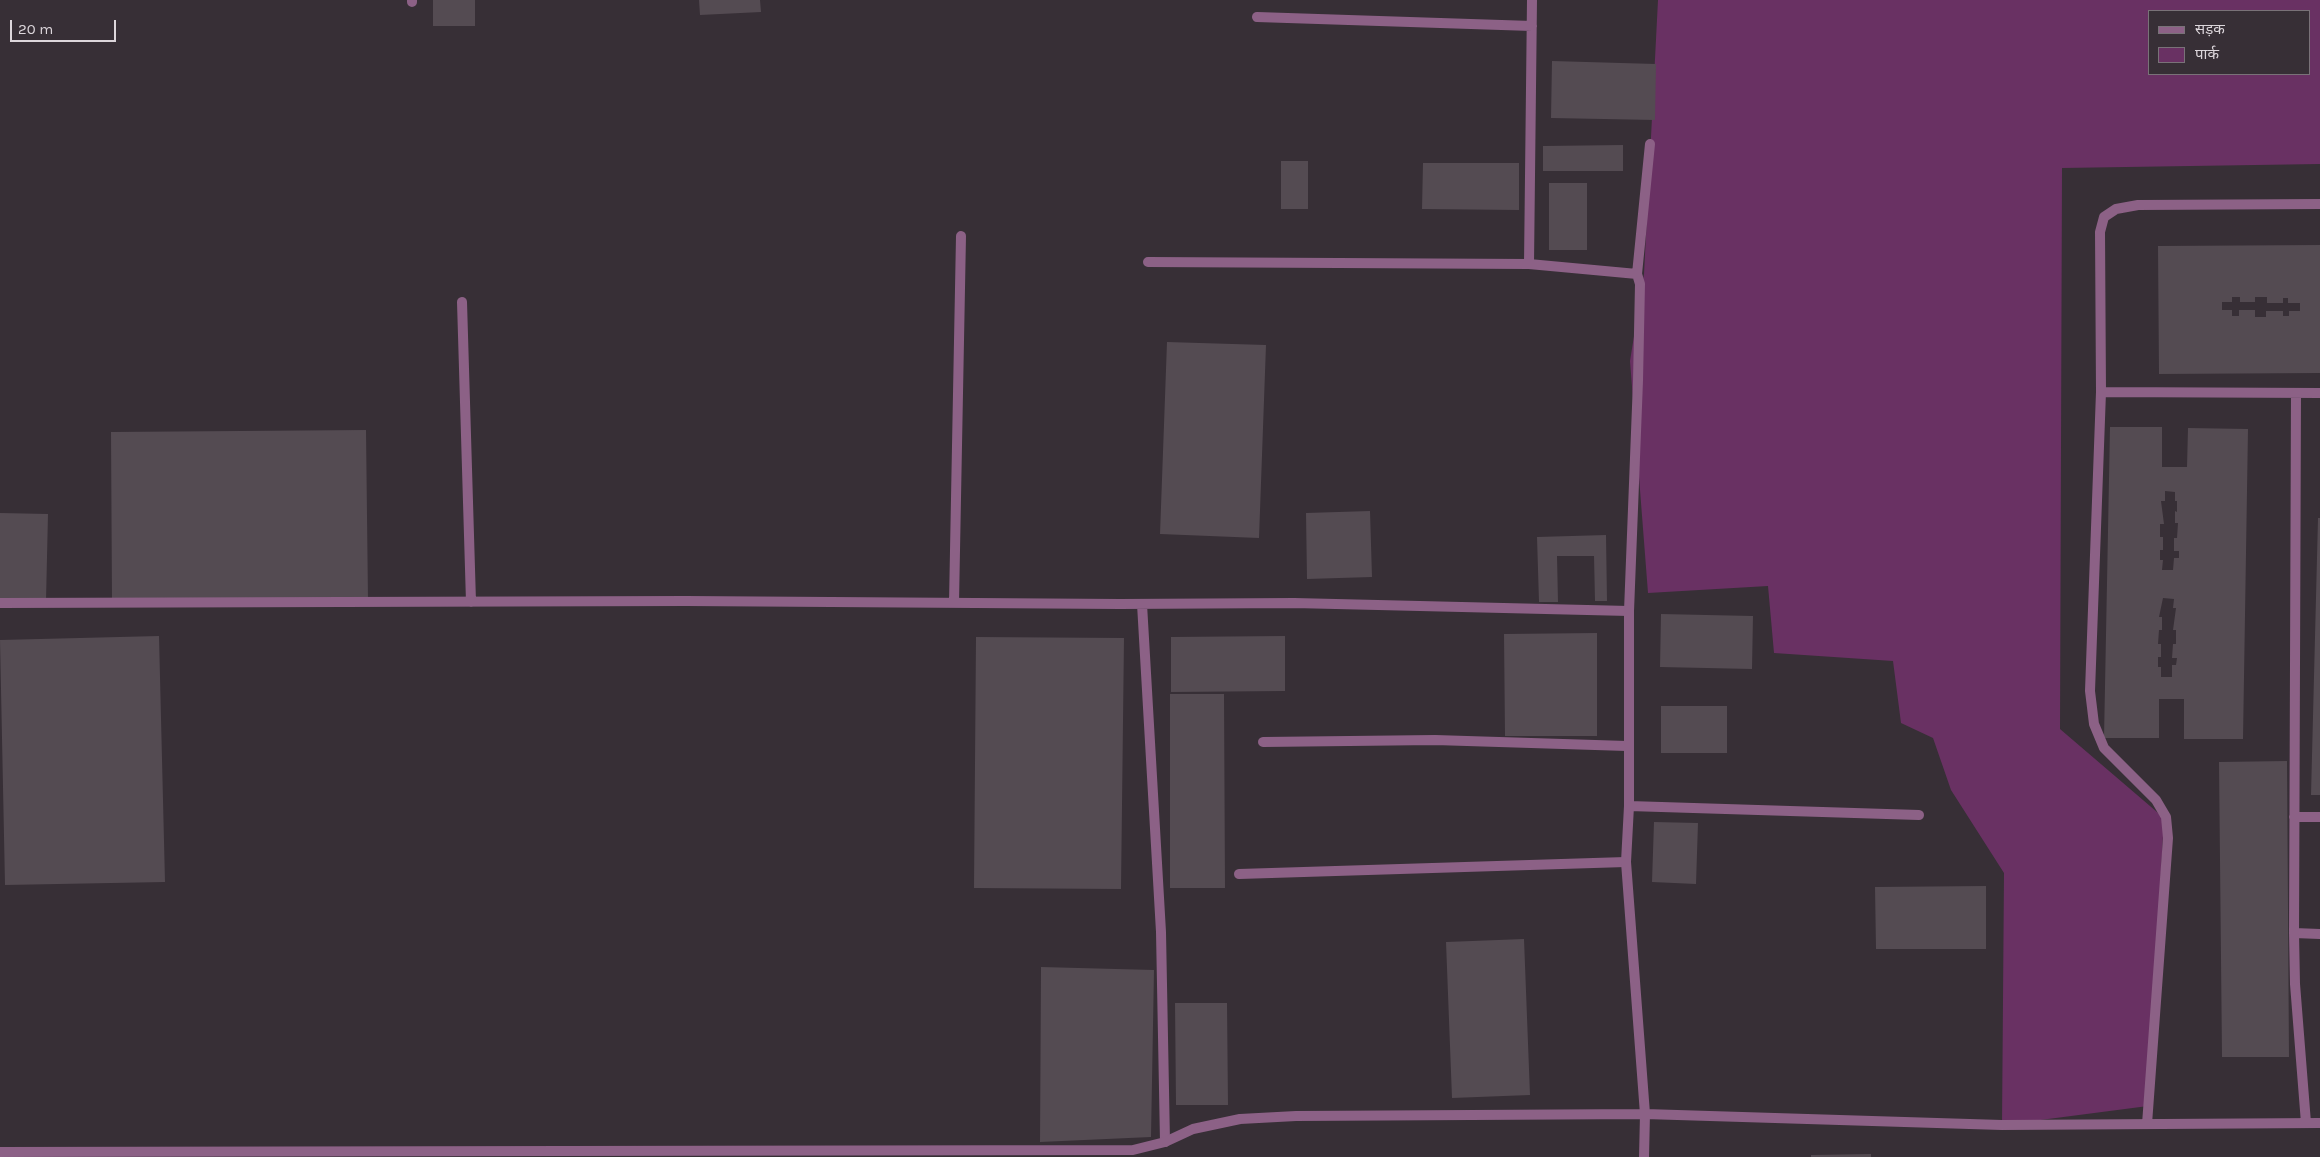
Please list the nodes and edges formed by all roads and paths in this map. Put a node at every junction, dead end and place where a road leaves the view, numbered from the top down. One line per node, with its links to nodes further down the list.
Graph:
1 (1532, 0): 3 (street)
2 (1257, 18): 3 (street)
3 (1532, 26): 8 (street)
4 (1650, 144): 9 (street)
5 (2320, 204): 11 (street)
6 (961, 236): 16 (street)
7 (1148, 262): 8 (street)
8 (1529, 264): 9 (street)
9 (1637, 274): 18 (street)
10 (462, 302): 14 (street)
11 (2101, 392): 12 (street); 32 (street)
12 (2296, 393): 13 (street); 23 (street)
13 (2320, 393)
14 (471, 602): 15 (street); 16 (street)
15 (0, 603)
16 (954, 603): 17 (street)
17 (1142, 604): 18 (street); 33 (street)
18 (1628, 611): 20 (street)
19 (1263, 742): 20 (street)
20 (1628, 746): 21 (street)
21 (1629, 806): 22 (street); 25 (street)
22 (1919, 815)
23 (2294, 817): 24 (street); 27 (street)
24 (2320, 817)
25 (1626, 862): 26 (street); 29 (street)
26 (1239, 874)
27 (2294, 933): 28 (street); 30 (street)
28 (2320, 934)
29 (1645, 1114): 32 (street); 33 (street); 35 (street)
30 (2306, 1123): 31 (street); 32 (street)
31 (2320, 1123)
32 (2147, 1124)
33 (1165, 1142): 34 (street)
34 (0, 1152)
35 (1644, 1157)

